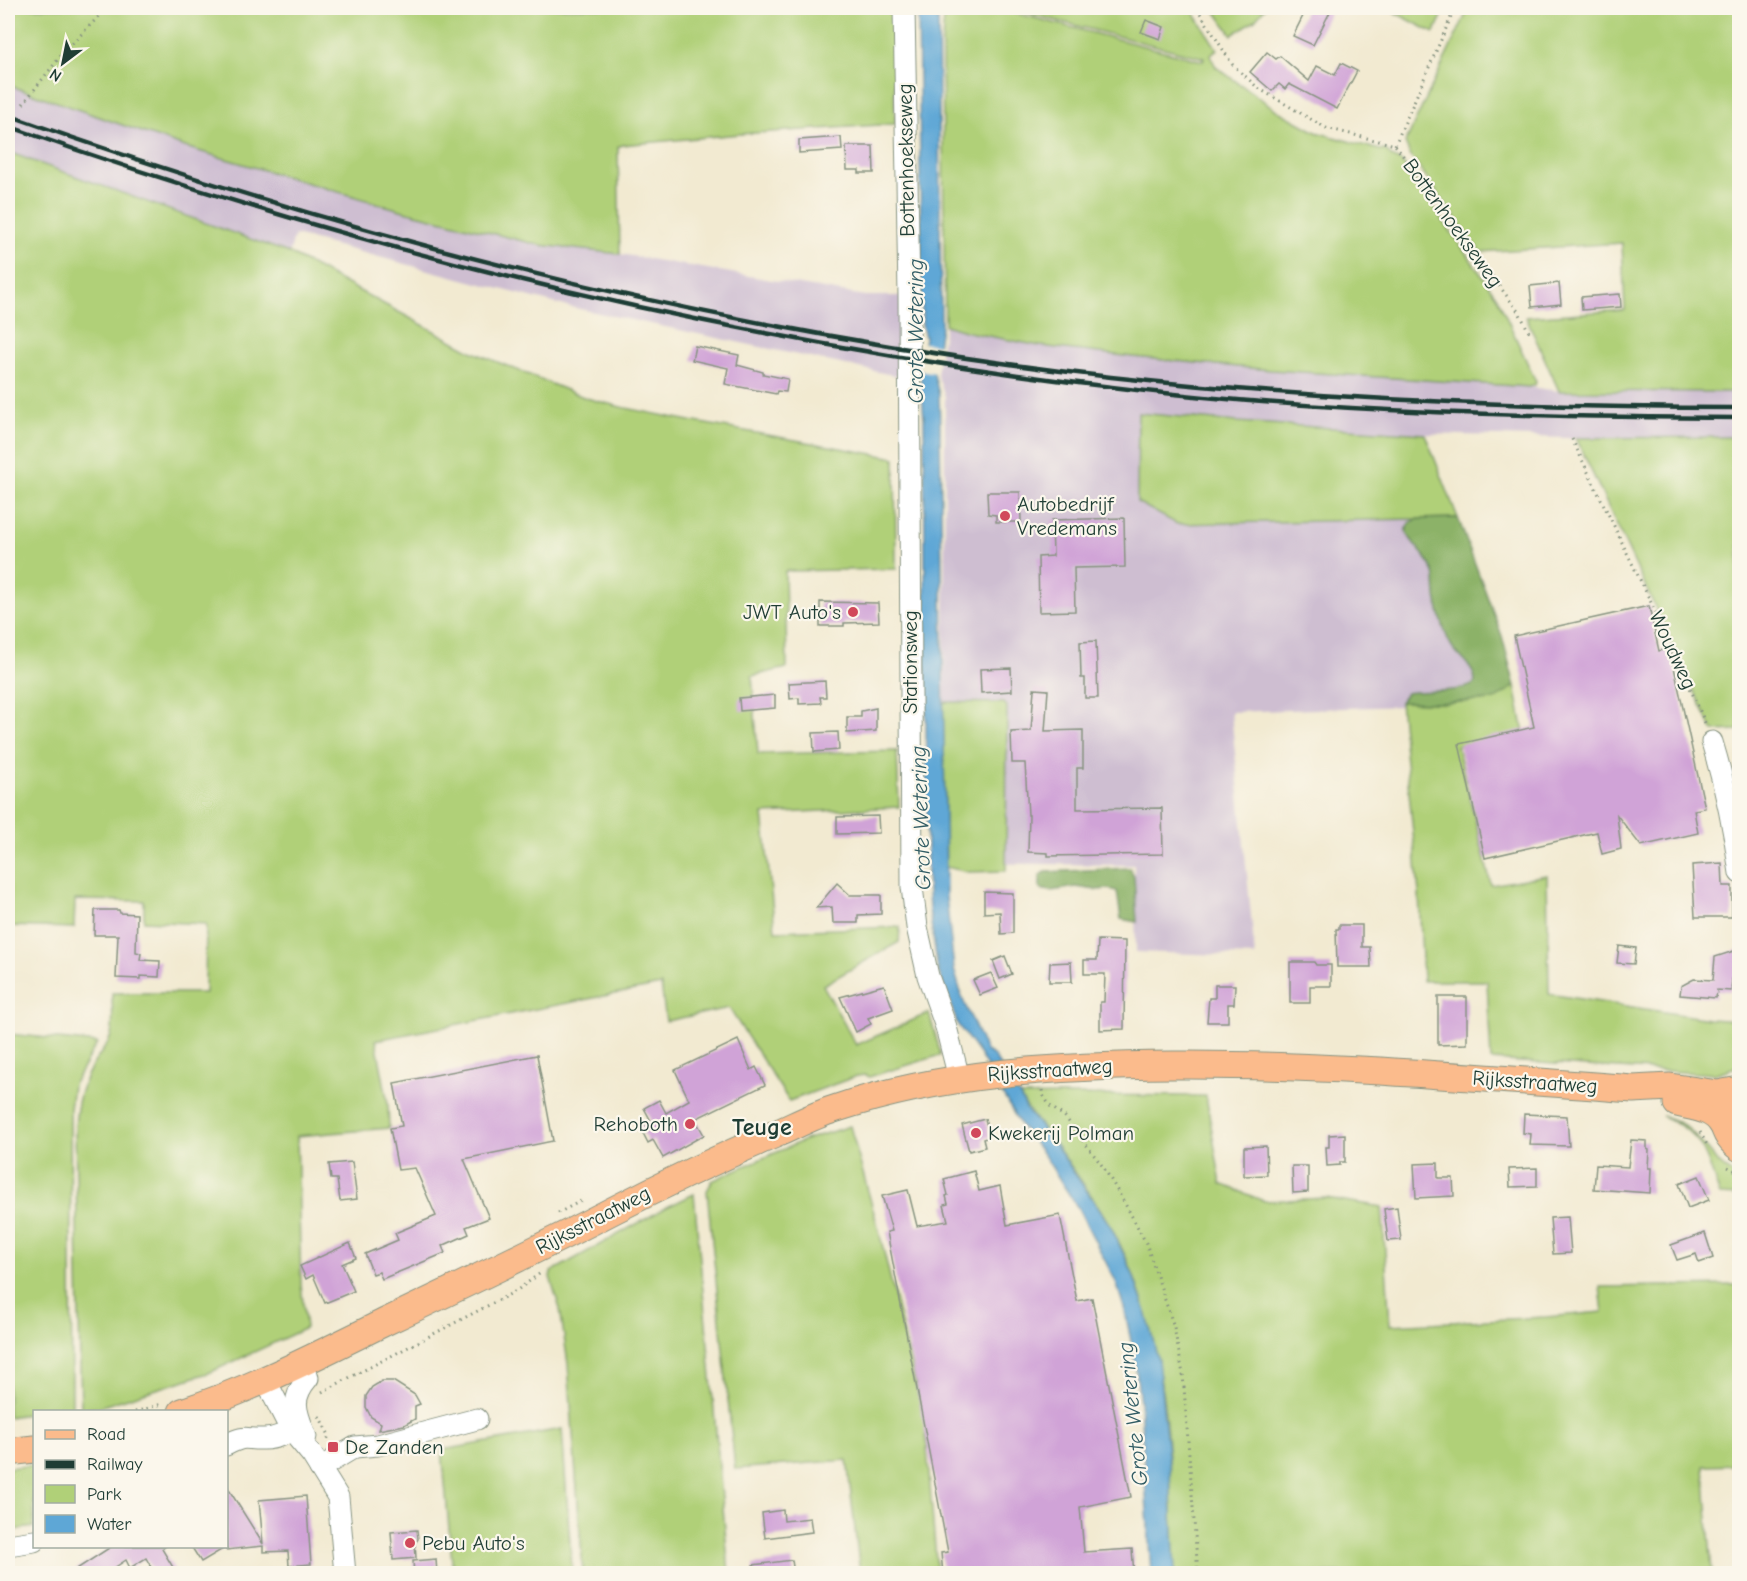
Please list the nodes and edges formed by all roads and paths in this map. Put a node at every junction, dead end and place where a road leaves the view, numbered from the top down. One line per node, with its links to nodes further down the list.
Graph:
1 (107, 8): 5 (path)
2 (904, 8): 8 (street, Bottenhoekseweg)
3 (1197, 8): 6 (path, Bottenhoekseweg)
4 (1455, 8): 6 (path)
5 (23, 104)
6 (1395, 145): 7 (path, Bottenhoekseweg)
7 (1529, 332)
8 (909, 348): 12 (street, Stationsweg)
9 (1572, 439): 10 (path, Woudweg)
10 (1712, 742): 11 (street)
11 (1740, 873)
12 (970, 1076): 14 (main road, Rijksstraatweg); 19 (main road, Rijksstraatweg)
13 (1042, 1086): 30 (path)
14 (1632, 1089): 15 (main road, Rijksstraatweg); 16 (main road, Rijksstraatweg)
15 (1737, 1089): 16 (main road)
16 (1723, 1125): 17 (main road, Rijksstraatweg)
17 (1740, 1148)
18 (548, 1268): 19 (path, Rijksstraatweg)
19 (288, 1399): 20 (main road, Rijksstraatweg); 21 (main road, Rijksstraatweg); 23 (street, Rijksstraatweg); 26 (street)
20 (187, 1410)
21 (228, 1414)
22 (477, 1419): 26 (street)
23 (228, 1444)
24 (33, 1449): 25 (main road)
25 (8, 1452)
26 (316, 1461): 29 (street)
27 (33, 1541): 28 (street)
28 (8, 1545)
29 (345, 1574)
30 (1198, 1574)

